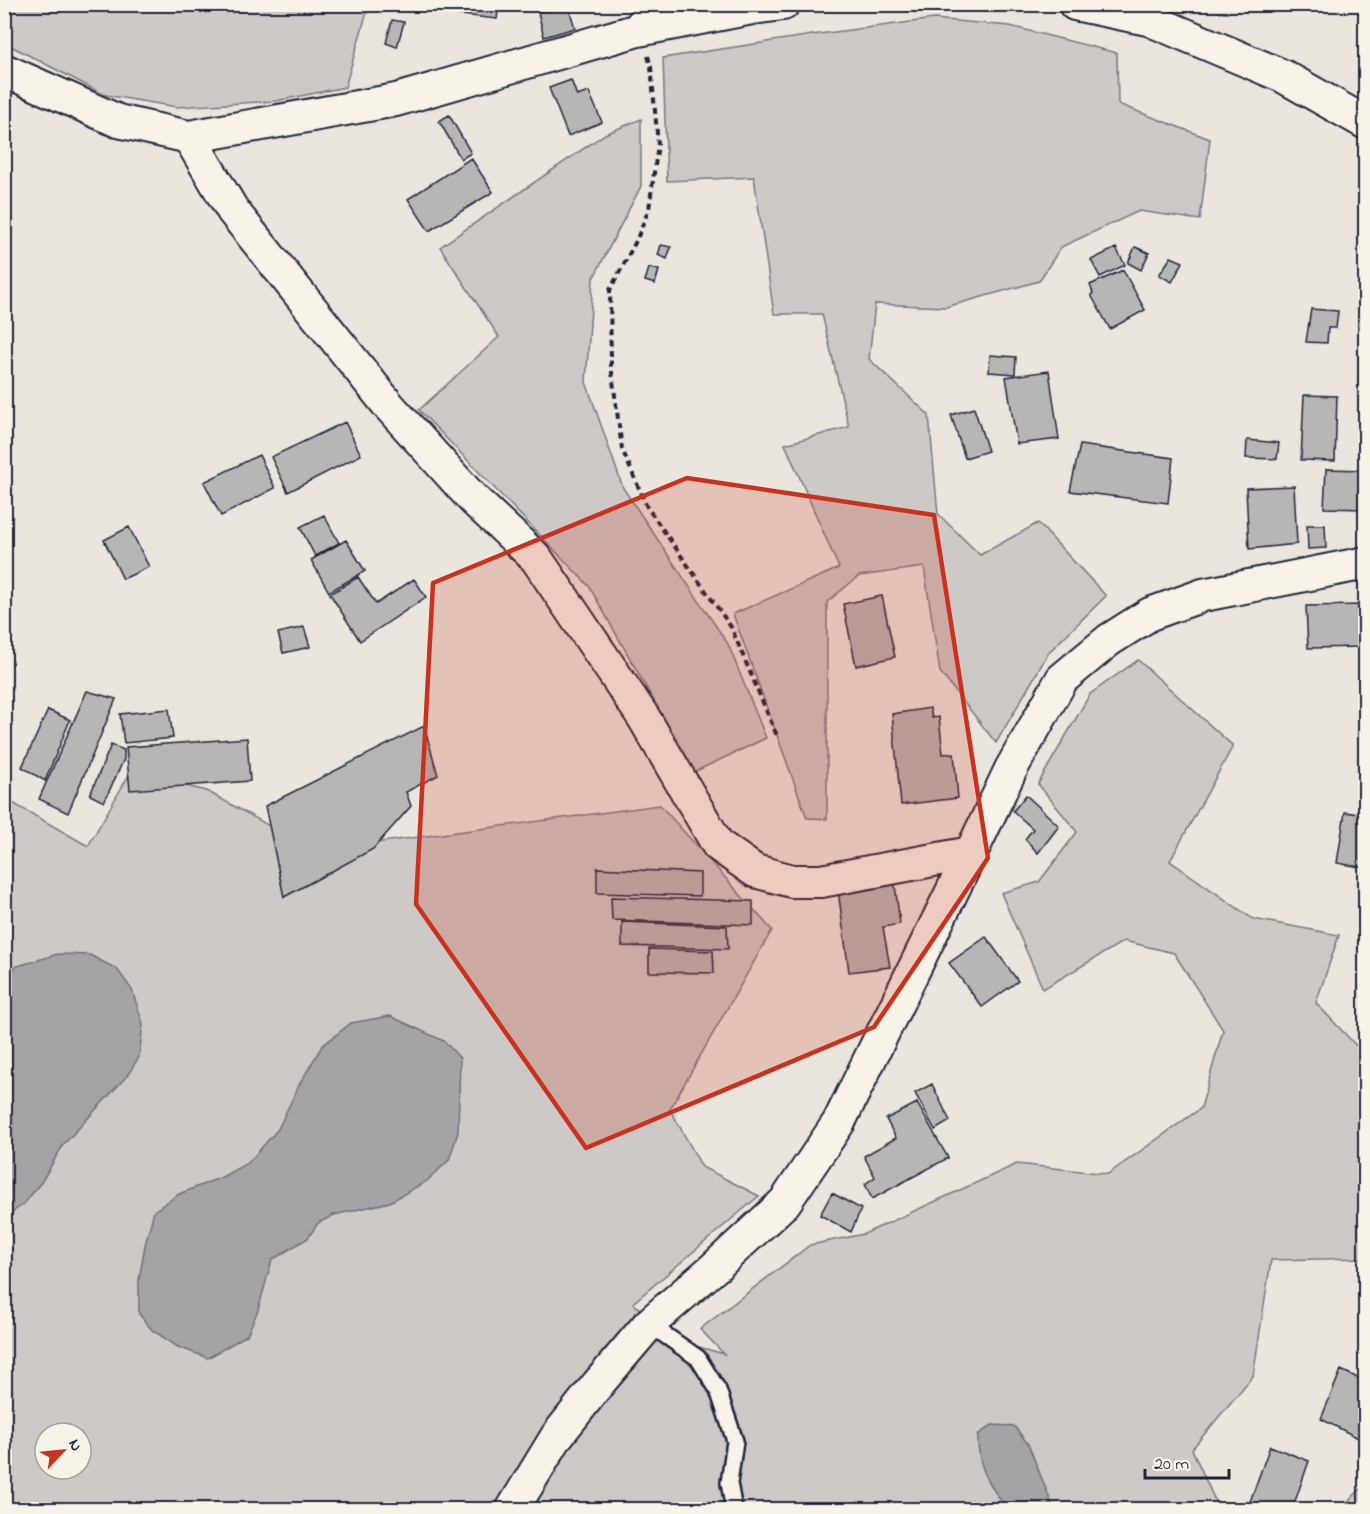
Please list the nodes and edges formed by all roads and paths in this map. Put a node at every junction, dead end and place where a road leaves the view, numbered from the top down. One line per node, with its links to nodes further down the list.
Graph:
1 (657, 4): 4 (street)
2 (783, 4): 4 (street)
3 (1075, 4): 6 (street)
4 (639, 30): 7 (street); 9 (path)
5 (4, 70): 7 (street)
6 (1365, 123)
7 (189, 137): 10 (street)
8 (1365, 563): 10 (street)
9 (777, 736)
10 (971, 853): 11 (street)
11 (649, 1324): 12 (street); 13 (lane)
12 (512, 1509)
13 (734, 1509)

